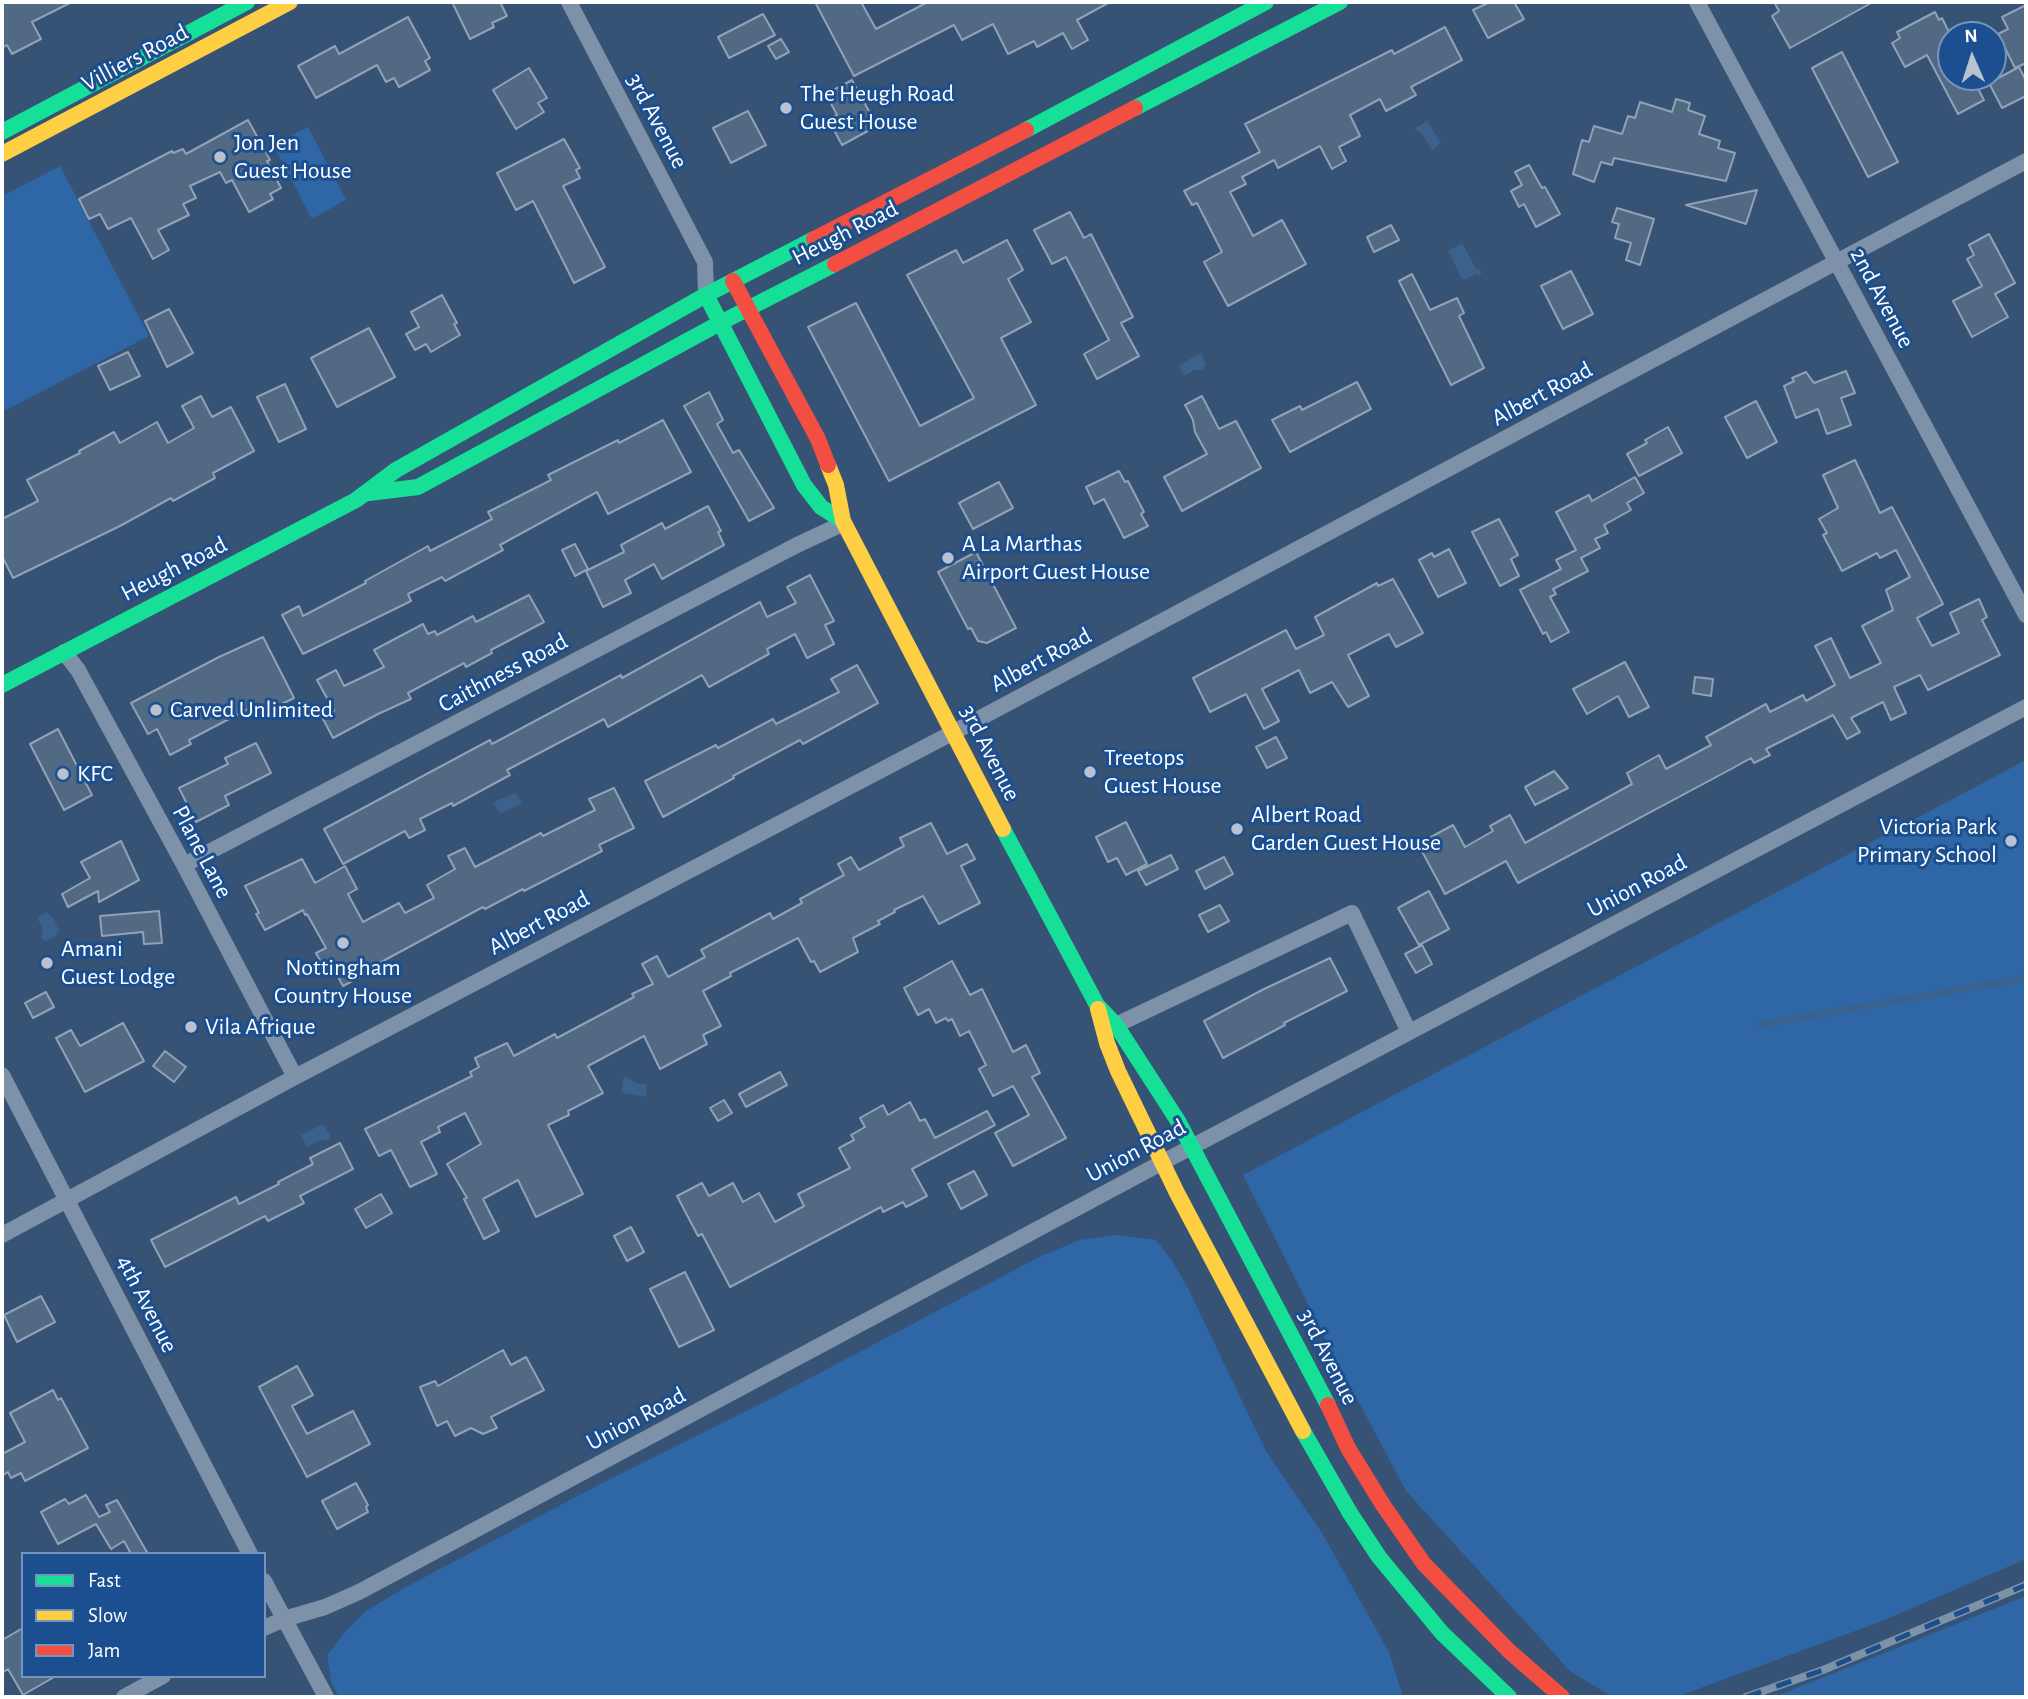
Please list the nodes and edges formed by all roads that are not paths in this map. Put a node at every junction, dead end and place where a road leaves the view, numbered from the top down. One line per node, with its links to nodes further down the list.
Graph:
1 (247, 2): 7 (street, Villiers Road)
2 (290, 2): 8 (street, Villiers Road)
3 (569, 2): 12 (street, 3rd Avenue)
4 (1266, 2): 14 (street, Heugh Road)
5 (1340, 2): 16 (street, Heugh Road)
6 (1697, 2): 13 (street, 2nd Avenue)
7 (57, 103): 8 (street); 9 (street, Villiers Road)
8 (66, 120): 10 (street, Villiers Road)
9 (2, 132)
10 (2, 154)
11 (2026, 161): 13 (street, Albert Road)
12 (705, 262): 14 (street, 3rd Avenue); 15 (street, 3rd Avenue)
13 (1837, 262): 20 (street, 2nd Avenue); 24 (street, Albert Road)
14 (733, 281): 15 (street, Heugh Road); 16 (street, 3rd Avenue)
15 (706, 295): 17 (street, 3rd Avenue); 18 (street, Heugh Road)
16 (748, 308): 17 (street, Heugh Road); 19 (street, 3rd Avenue)
17 (720, 323): 18 (street, Heugh Road); 19 (street, 3rd Avenue)
18 (368, 493): 21 (street, Heugh Road)
19 (843, 522): 24 (street, 3rd Avenue); 25 (street, Caithness Road)
20 (2026, 615)
21 (64, 652): 22 (street, Heugh Road); 25 (street, Plane Lane)
22 (2, 685)
23 (2026, 707): 28 (street, Union Road)
24 (954, 732): 26 (street, 3rd Avenue); 30 (street, Albert Road)
25 (184, 865): 30 (street, Plane Lane)
26 (1097, 1005): 27 (street, 3rd Avenue); 32 (street, 3rd Avenue)
27 (1116, 1026): 28 (street); 31 (street, 3rd Avenue)
28 (1409, 1032): 31 (street, Union Road)
29 (2, 1075): 33 (street, 4th Avenue)
30 (295, 1077): 33 (street, Albert Road)
31 (1192, 1147): 32 (street, Union Road); 43 (street, 3rd Avenue)
32 (1163, 1162): 37 (street, Union Road); 42 (street, 3rd Avenue)
33 (68, 1199): 34 (street, Albert Road); 35 (street, 4th Avenue)
34 (2, 1235)
35 (249, 1552)
36 (266, 1585): 37 (street)
37 (284, 1619): 38 (street, Union Road); 41 (street)
38 (266, 1627)
39 (159, 1678): 40 (street)
40 (124, 1697)
41 (326, 1697)
42 (1509, 1697)
43 (1562, 1697)

